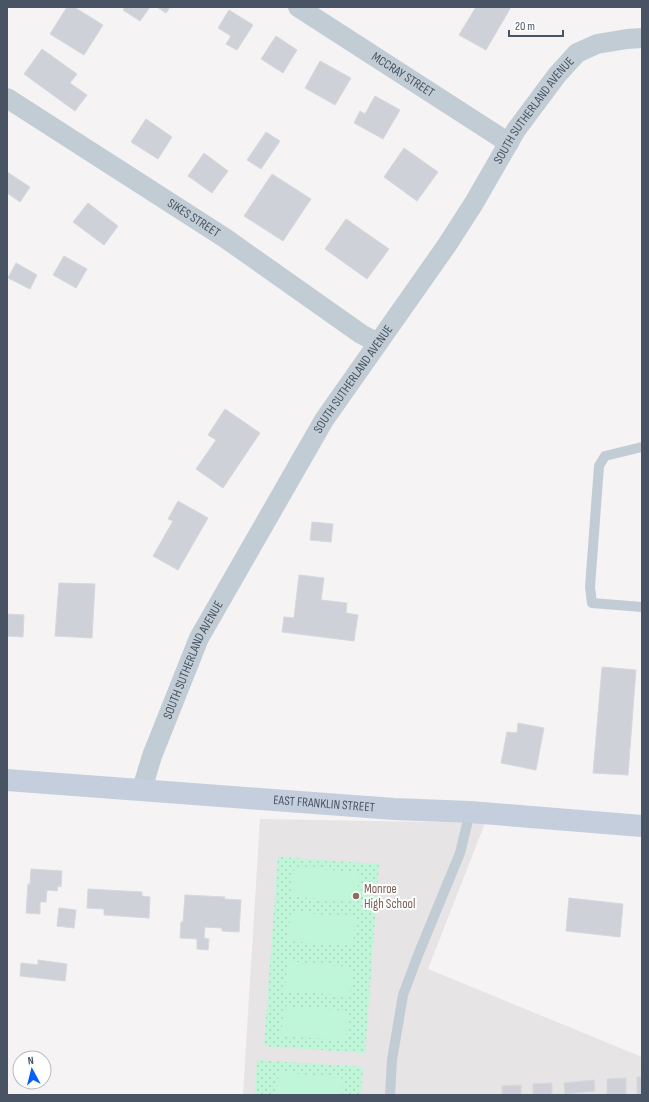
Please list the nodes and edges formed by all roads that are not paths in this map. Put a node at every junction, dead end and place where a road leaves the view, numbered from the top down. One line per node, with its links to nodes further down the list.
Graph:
1 (298, 7): 4 (street, MCCRAY STREET)
2 (642, 38): 4 (street, SOUTH SUTHERLAND AVENUE)
3 (7, 98): 5 (street, SIKES STREET)
4 (508, 143): 5 (street, SOUTH SUTHERLAND AVENUE)
5 (378, 343): 9 (street, SOUTH SUTHERLAND AVENUE)
6 (642, 447): 7 (lane)
7 (642, 607)
8 (7, 780): 9 (main road, EAST FRANKLIN STREET)
9 (142, 789): 10 (main road, EAST FRANKLIN STREET)
10 (470, 812): 11 (main road, EAST FRANKLIN STREET); 12 (lane)
11 (642, 826)
12 (390, 1095)

